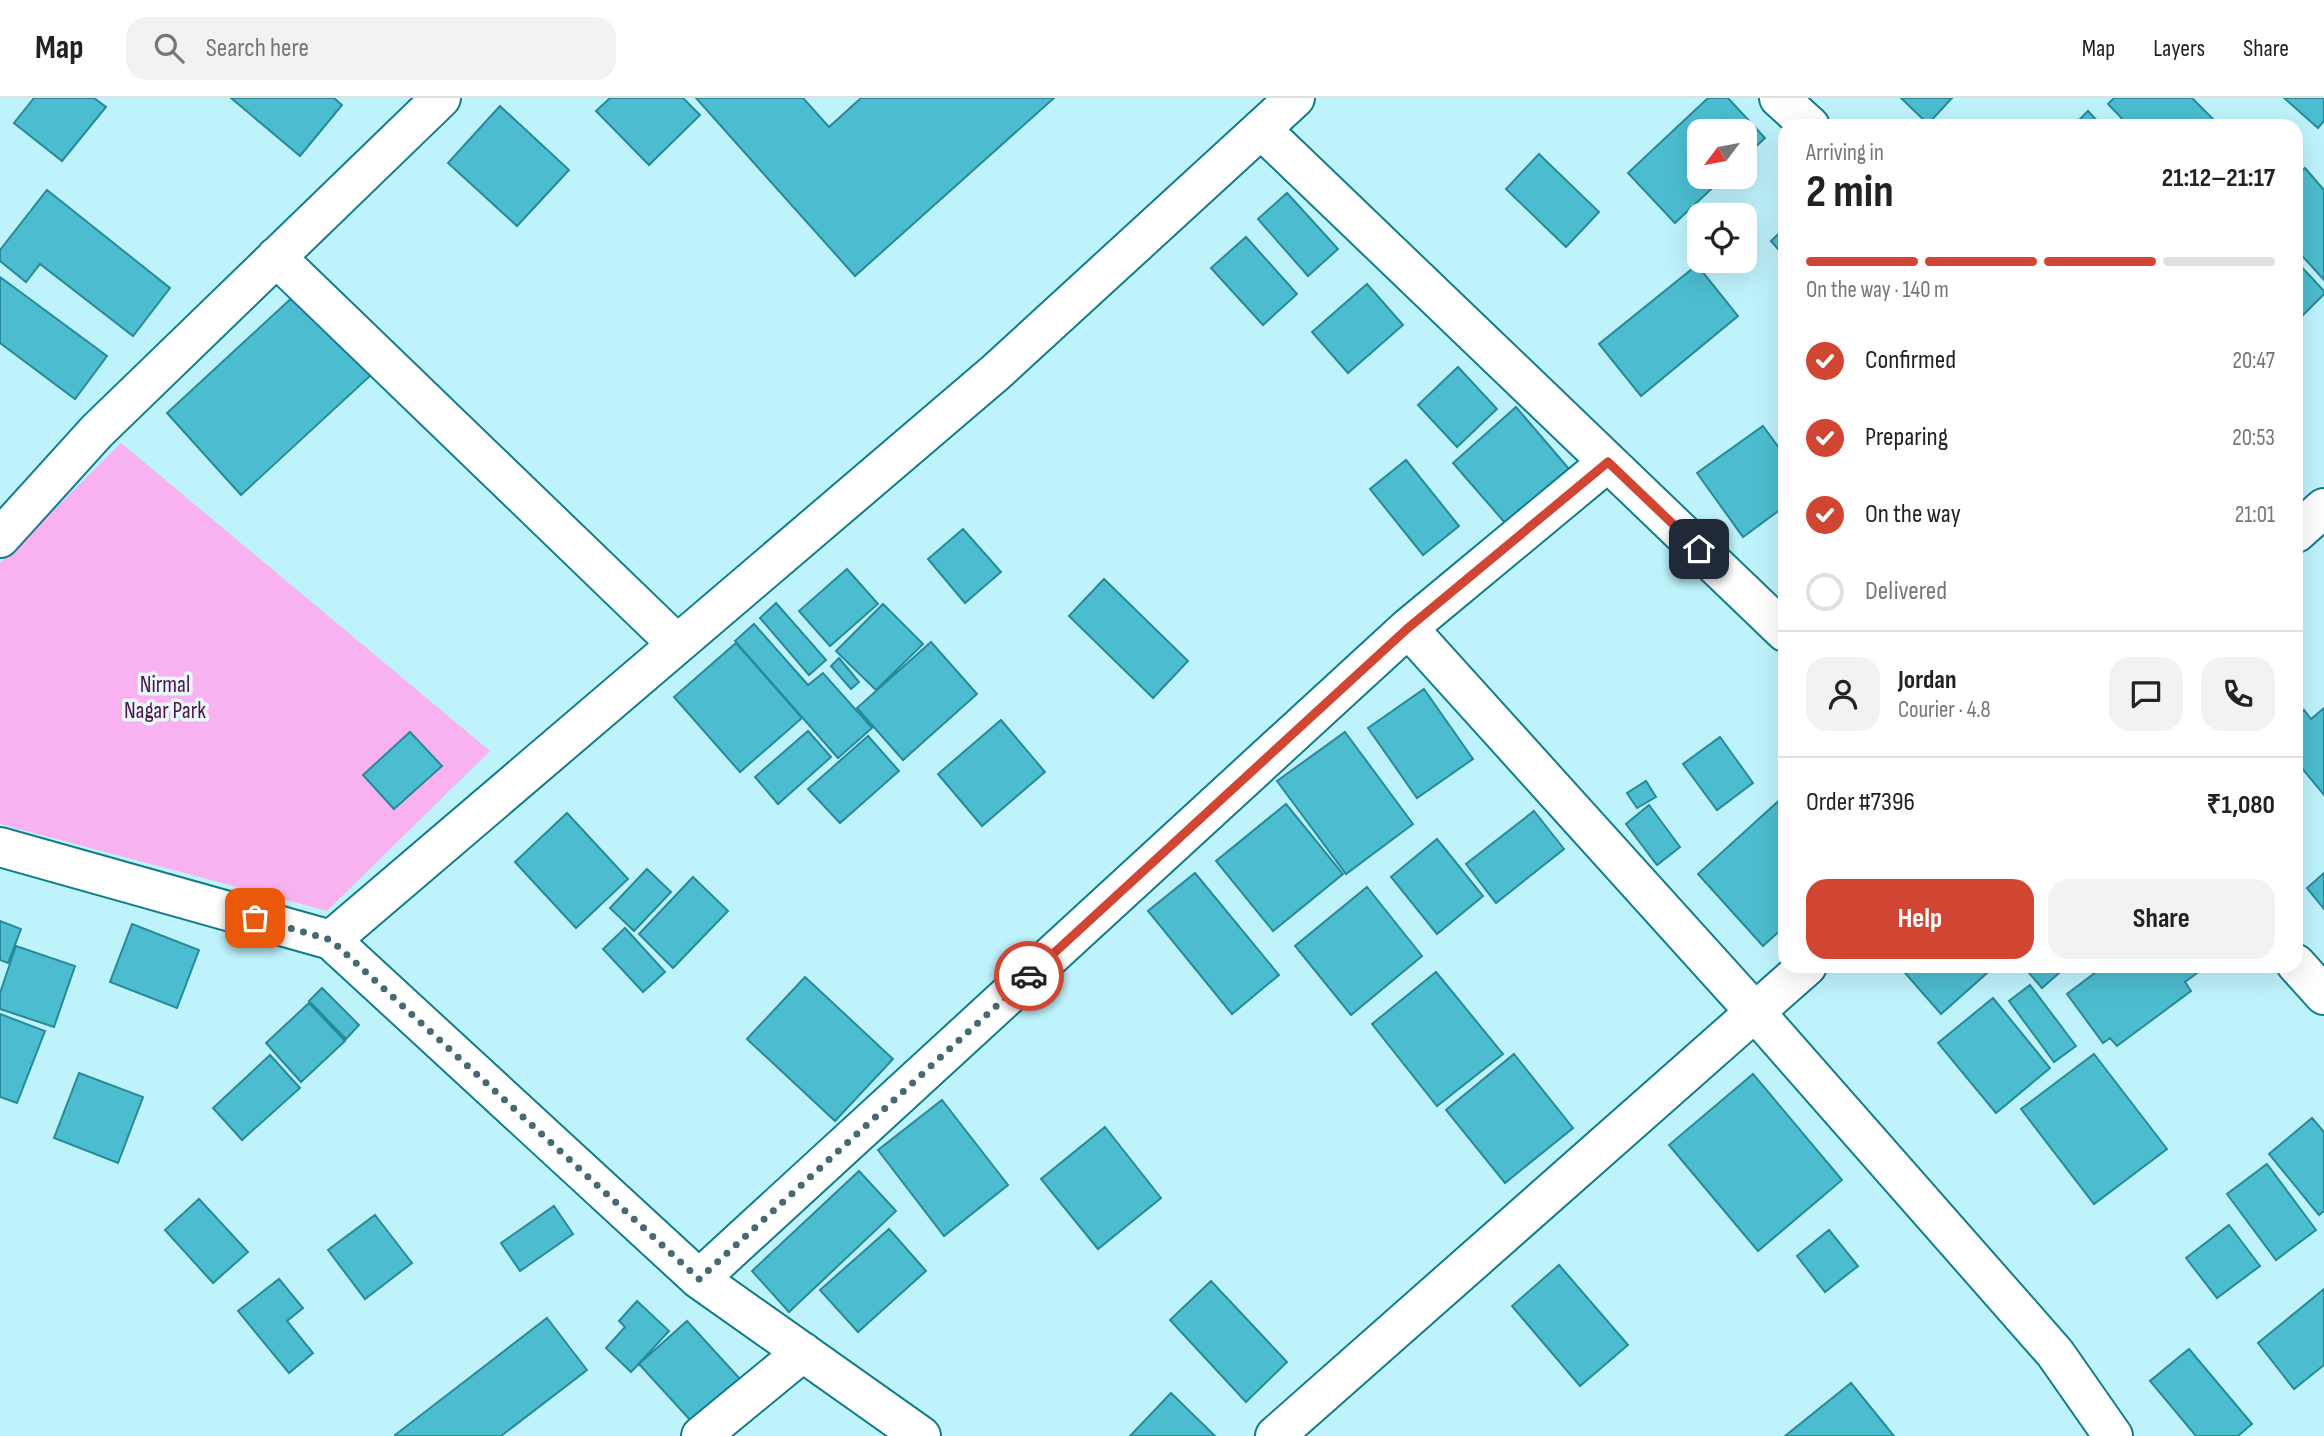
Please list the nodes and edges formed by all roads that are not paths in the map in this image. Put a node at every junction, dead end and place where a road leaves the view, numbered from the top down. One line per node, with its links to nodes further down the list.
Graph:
1 (441, 98): 6 (street)
2 (1295, 98): 5 (street)
3 (1780, 98): 4 (street)
4 (1802, 119)
5 (1261, 129): 7 (street); 13 (street)
6 (276, 257): 10 (street); 13 (street)
7 (1608, 462): 11 (street); 12 (street)
8 (2324, 508): 9 (street)
9 (2303, 527)
10 (0, 538)
11 (1778, 616)
12 (1408, 628): 19 (street); 20 (street)
13 (677, 644): 15 (street)
14 (0, 847): 15 (street)
15 (331, 940): 20 (street)
16 (2303, 972): 18 (street)
17 (1799, 973): 19 (street)
18 (2324, 995)
19 (1755, 1012): 24 (street); 25 (street)
20 (699, 1279): 21 (street)
21 (803, 1352): 22 (street); 23 (street)
22 (701, 1436)
23 (921, 1436)
24 (1275, 1436)
25 (2113, 1436)

